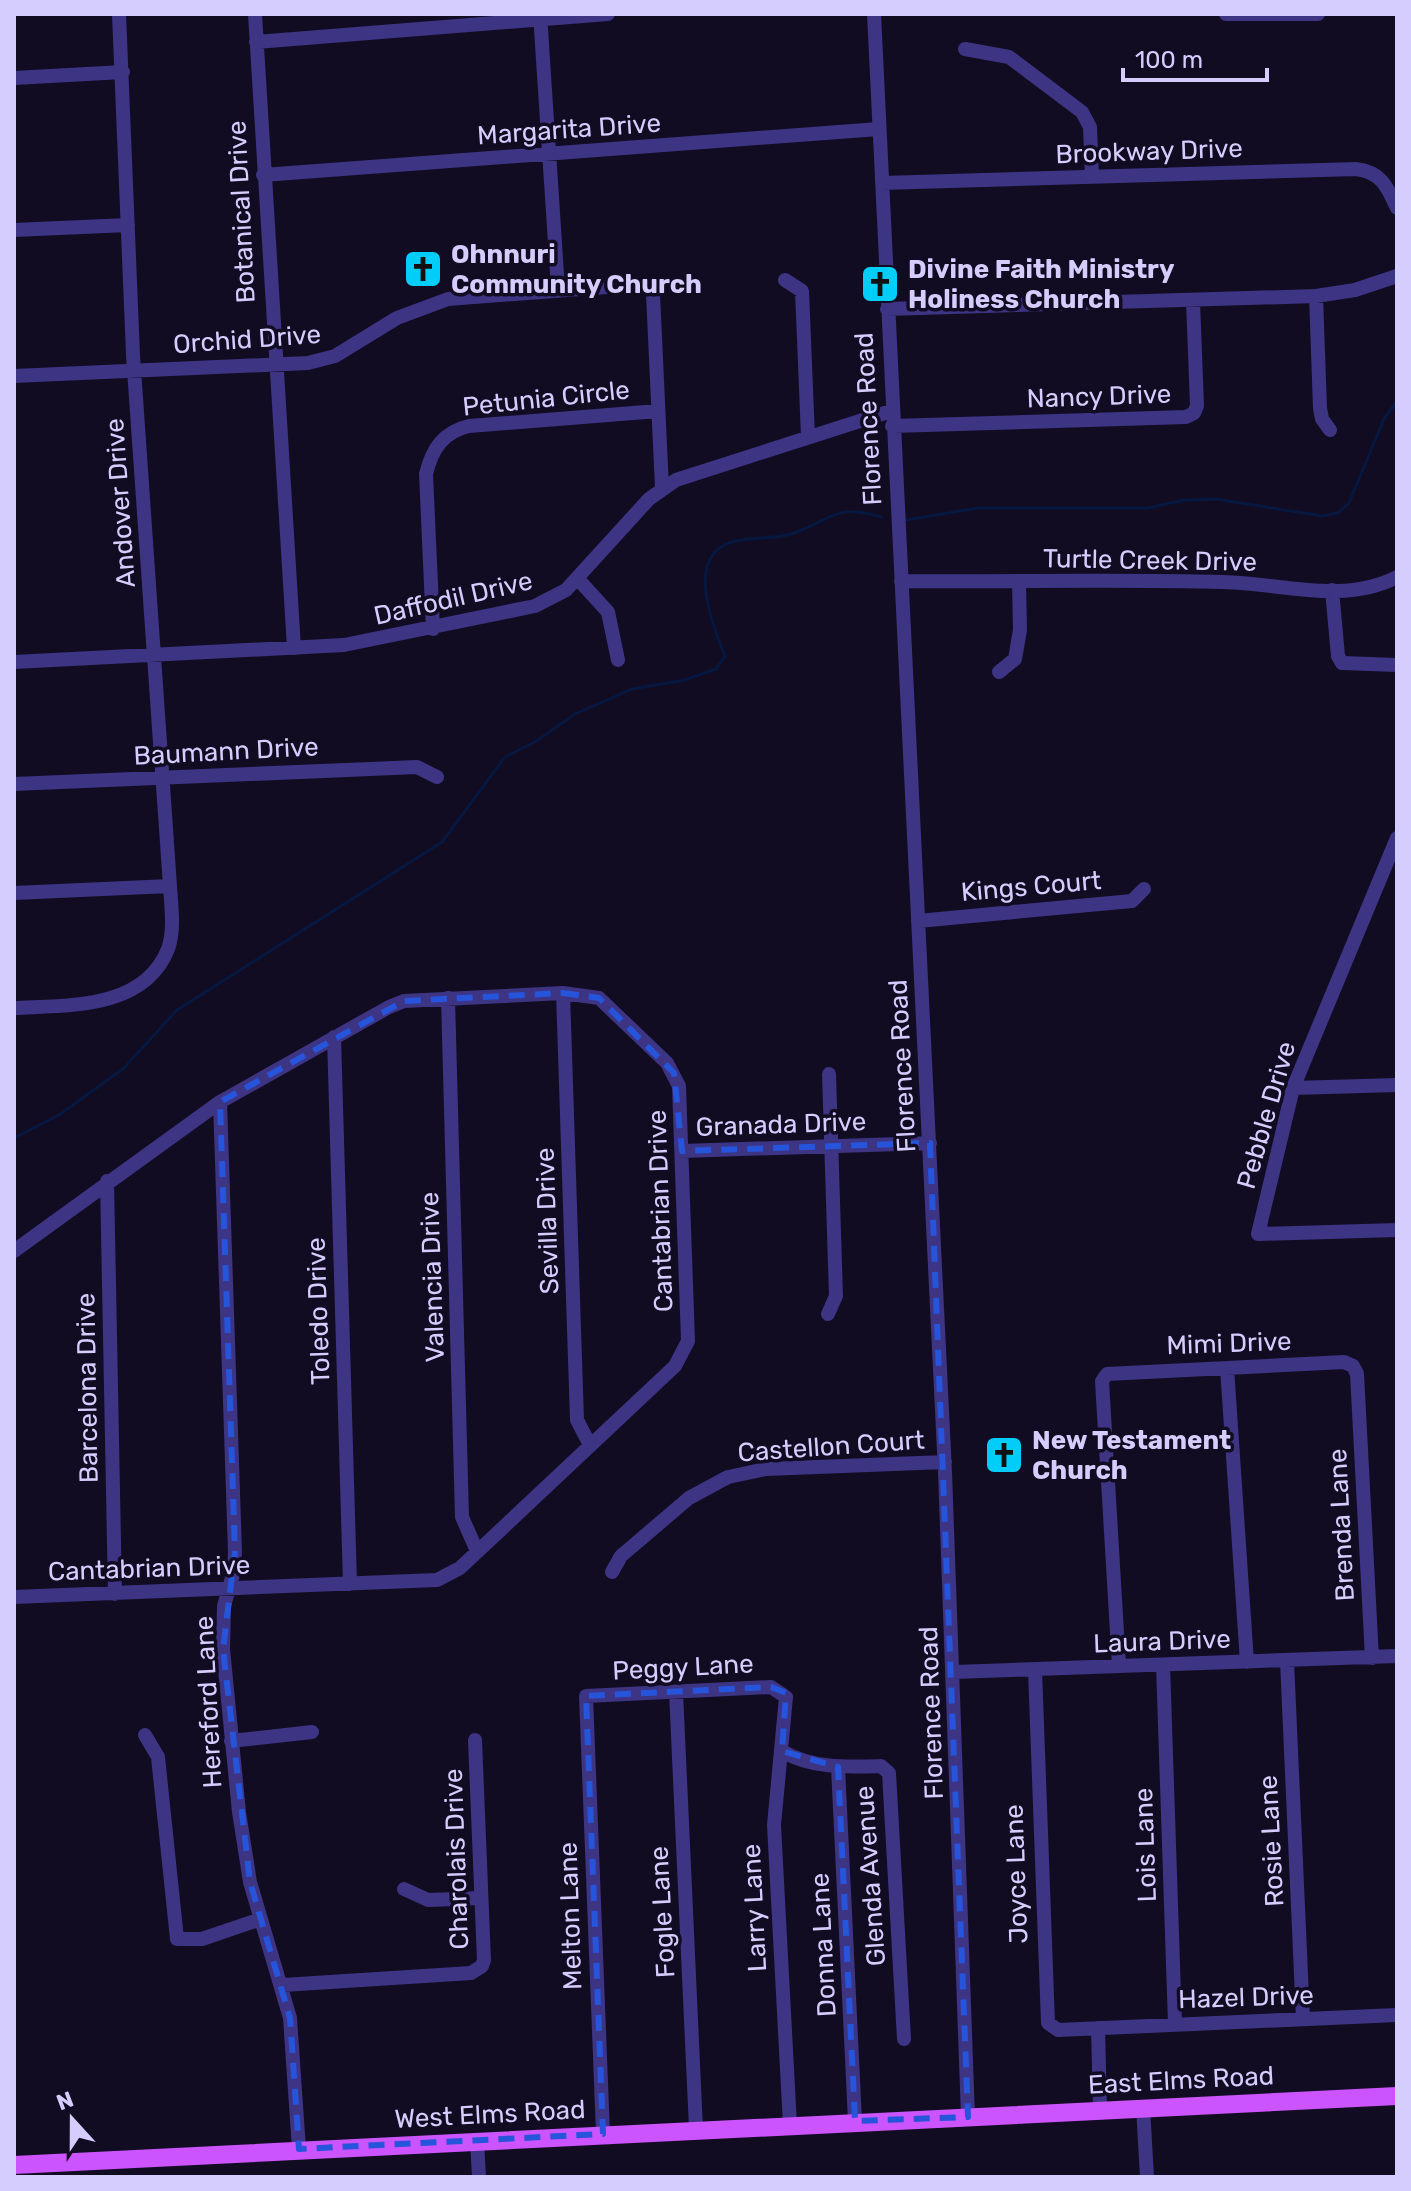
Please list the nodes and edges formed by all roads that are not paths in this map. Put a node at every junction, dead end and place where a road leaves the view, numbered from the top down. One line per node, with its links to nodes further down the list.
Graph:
1 (119, 14): 12 (street, Andover Drive)
2 (255, 14): 10 (street, Botanical Drive)
3 (398, 14): 9 (street)
4 (608, 14): 8 (street)
5 (874, 14): 14 (street, Florence Road)
6 (1226, 14): 7 (street)
7 (1318, 14)
8 (540, 17): 9 (street); 15 (street)
9 (399, 31): 10 (street)
10 (256, 42): 16 (street, Botanical Drive)
11 (965, 49): 17 (street)
12 (123, 72): 13 (street); 20 (street, Andover Drive)
13 (14, 78)
14 (879, 129): 15 (street, Margarita Drive); 18 (street, Florence Road)
15 (548, 155): 16 (street, Margarita Drive); 24 (street)
16 (263, 175): 28 (street, Botanical Drive)
17 (1092, 176): 18 (street, Brookway Drive); 19 (street, Brookway Drive)
18 (882, 183): 27 (street, Florence Road)
19 (1397, 208)
20 (128, 225): 21 (street); 29 (street, Andover Drive)
21 (14, 230)
22 (1397, 276): 25 (street)
23 (785, 280): 34 (street)
24 (558, 289): 28 (street, Orchid Drive); 31 (street, Orchid Drive)
25 (1316, 296): 26 (street); 33 (street)
26 (1193, 301): 27 (street); 32 (street, Nancy Drive)
27 (887, 309): 32 (street, Florence Road)
28 (274, 364): 29 (street, Orchid Drive); 42 (street, Botanical Drive)
29 (135, 371): 30 (street, Orchid Drive); 43 (street, Andover Drive)
30 (14, 376)
31 (658, 411): 35 (street, Orchid Drive); 41 (street, Petunia Circle)
32 (892, 418): 34 (street, Daffodil Drive); 38 (street, Florence Road)
33 (1330, 430)
34 (808, 437): 35 (street, Daffodil Drive)
35 (662, 488): 37 (street, Daffodil Drive)
36 (1397, 577): 40 (street, Turtle Creek Drive)
37 (577, 578): 41 (street, Daffodil Drive); 44 (street)
38 (901, 581): 39 (street, Turtle Creek Drive); 56 (street, Florence Road)
39 (1019, 582): 40 (street, Turtle Creek Drive); 47 (street)
40 (1332, 590): 46 (street)
41 (433, 629): 42 (street, Daffodil Drive)
42 (294, 648): 43 (street, Daffodil Drive)
43 (154, 655): 45 (street, Daffodil Drive); 49 (street, Andover Drive)
44 (618, 660)
45 (14, 662)
46 (1397, 665)
47 (999, 672)
48 (437, 777): 49 (street, Baumann Drive)
49 (163, 778): 50 (street, Baumann Drive); 53 (street, Andover Drive)
50 (14, 784)
51 (1397, 838): 52 (street, Pebble Drive)
52 (1392, 855): 63 (street, Pebble Drive)
53 (170, 886): 55 (street); 59 (street, Andover Drive)
54 (1144, 889): 56 (street, Kings Court)
55 (14, 893)
56 (918, 921): 65 (street, Florence Road)
57 (563, 993): 58 (street, Cantabrian Drive); 67 (street, Cantabrian Drive); 74 (street, Sevilla Drive)
58 (448, 998): 60 (street, Cantabrian Drive); 76 (street, Valencia Drive)
59 (14, 1008)
60 (334, 1037): 64 (street, Cantabrian Drive); 78 (street, Toledo Drive)
61 (829, 1074): 66 (street)
62 (1397, 1085): 63 (street)
63 (1293, 1088): 69 (street, Pebble Drive)
64 (220, 1102): 68 (street, Cantabrian Drive); 79 (street, Hereford Lane)
65 (930, 1143): 66 (street, Granada Drive); 75 (street, Florence Road)
66 (832, 1146): 67 (street, Granada Drive); 71 (street)
67 (682, 1151): 74 (street, Cantabrian Drive)
68 (107, 1181): 70 (street, Cantabrian Drive); 80 (street, Barcelona Drive)
69 (1397, 1230)
70 (14, 1251)
71 (828, 1314)
72 (1353, 1366): 73 (street, Mimi Drive); 83 (street, Brenda Lane)
73 (1227, 1368): 85 (street); 87 (street, Mimi Drive)
74 (590, 1445): 76 (street, Cantabrian Drive)
75 (945, 1462): 77 (street, Castellon Court); 89 (street, Florence Road)
76 (477, 1551): 78 (street, Cantabrian Drive)
77 (612, 1572)
78 (350, 1584): 79 (street, Cantabrian Drive)
79 (230, 1588): 80 (street, Cantabrian Drive); 96 (street, Hereford Lane)
80 (115, 1594): 81 (street, Cantabrian Drive)
81 (14, 1597)
82 (1397, 1656): 83 (street)
83 (1372, 1658): 84 (street, Laura Drive)
84 (1287, 1661): 85 (street, Laura Drive); 104 (street, Rosie Lane)
85 (1247, 1662): 86 (street, Laura Drive)
86 (1163, 1665): 87 (street, Laura Drive); 105 (street, Lois Lane)
87 (1119, 1666): 88 (street, Laura Drive)
88 (1035, 1670): 89 (street, Laura Drive); 106 (street, Joyce Lane)
89 (954, 1672): 111 (street, Florence Road)
90 (782, 1691): 91 (street, Peggy Lane); 97 (street, Larry Lane)
91 (676, 1692): 92 (street, Peggy Lane); 114 (street, Fogle Lane)
92 (586, 1696): 115 (street, Melton Lane)
93 (312, 1732): 96 (street)
94 (145, 1735): 101 (street)
95 (475, 1740): 100 (street, Charolais Drive)
96 (231, 1741): 101 (street, Hereford Lane)
97 (782, 1751): 98 (street, Glenda Avenue); 113 (street, Larry Lane)
98 (838, 1767): 107 (street, Glenda Avenue); 112 (street, Donna Lane)
99 (404, 1889): 100 (street)
100 (481, 1898): 102 (street, Charolais Drive)
101 (261, 1919): 102 (street, Hereford Lane)
102 (283, 1985): 117 (street, Hereford Lane)
103 (1397, 2015): 104 (street, Hazel Drive)
104 (1303, 2019): 105 (street, Hazel Drive)
105 (1175, 2024): 106 (street, Hazel Drive)
106 (1098, 2028): 110 (street)
107 (904, 2039)
108 (1397, 2096): 109 (main road, East Elms Road)
109 (1143, 2107): 110 (main road, East Elms Road); 120 (street)
110 (1100, 2109): 111 (main road, East Elms Road)
111 (968, 2117): 112 (main road, West Elms Road)
112 (855, 2121): 113 (main road, West Elms Road)
113 (790, 2125): 114 (main road, West Elms Road)
114 (696, 2129): 115 (main road, West Elms Road)
115 (603, 2134): 116 (main road, West Elms Road)
116 (477, 2140): 117 (main road, West Elms Road); 119 (street)
117 (299, 2149): 118 (main road, West Elms Road)
118 (14, 2165)
119 (479, 2177)
120 (1147, 2177)

